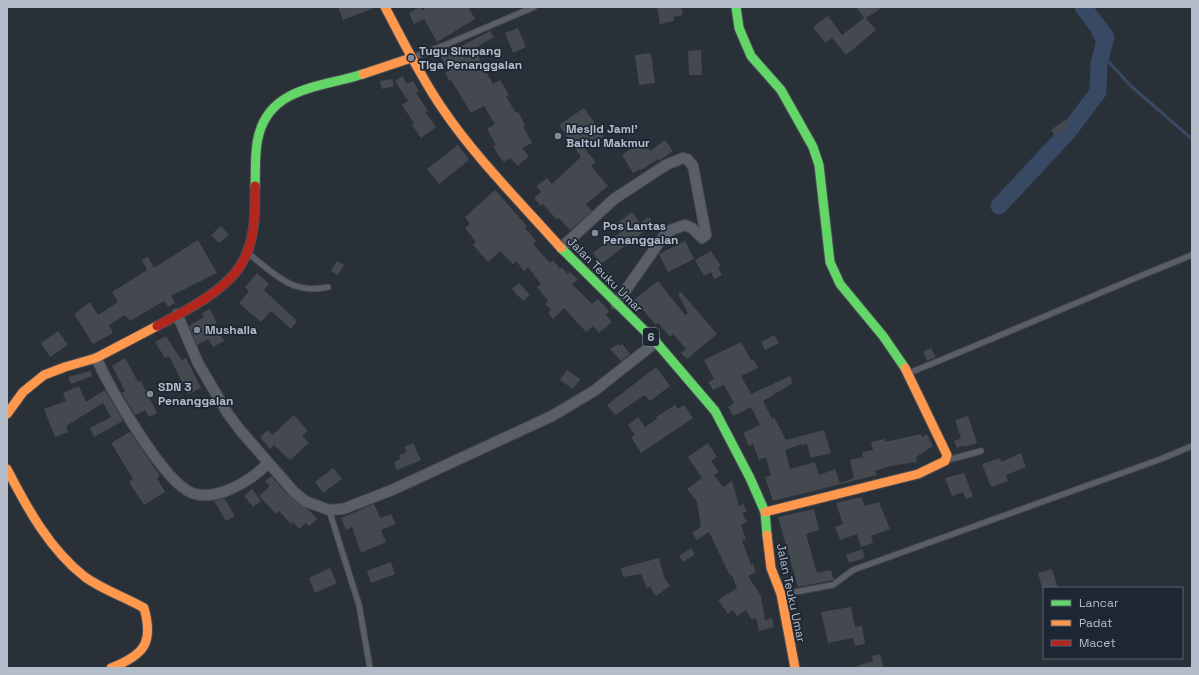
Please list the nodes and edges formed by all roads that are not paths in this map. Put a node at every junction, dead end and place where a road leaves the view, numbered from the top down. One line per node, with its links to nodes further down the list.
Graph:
1 (385, 7): 4 (main road, Jalan Teuku Umar)
2 (534, 7): 4 (lane)
3 (736, 7): 13 (main road)
4 (411, 58): 5 (main road, Jalan Teuku Umar / 6); 6 (main road)
5 (562, 248): 9 (main road, Jalan Teuku Umar / 6); 9 (street)
6 (248, 253): 8 (lane); 10 (main road)
7 (1192, 255): 13 (lane)
8 (328, 288)
9 (616, 304): 11 (main road, Jalan Teuku Umar / 6)
10 (178, 314): 12 (main road); 18 (street)
11 (656, 342): 20 (street); 21 (main road, Jalan Teuku Umar / 6)
12 (96, 358): 14 (main road); 18 (street)
13 (908, 373): 17 (main road)
14 (7, 414)
15 (1192, 446): 22 (lane)
16 (981, 451): 17 (lane)
17 (945, 460): 21 (main road)
18 (268, 463): 20 (street)
19 (7, 469): 23 (main road)
20 (329, 510): 24 (lane)
21 (765, 512): 22 (main road, Jalan Teuku Umar / 6)
22 (781, 594): 25 (main road, Jalan Teuku Umar / 6)
23 (111, 668)
24 (370, 668)
25 (795, 668)

